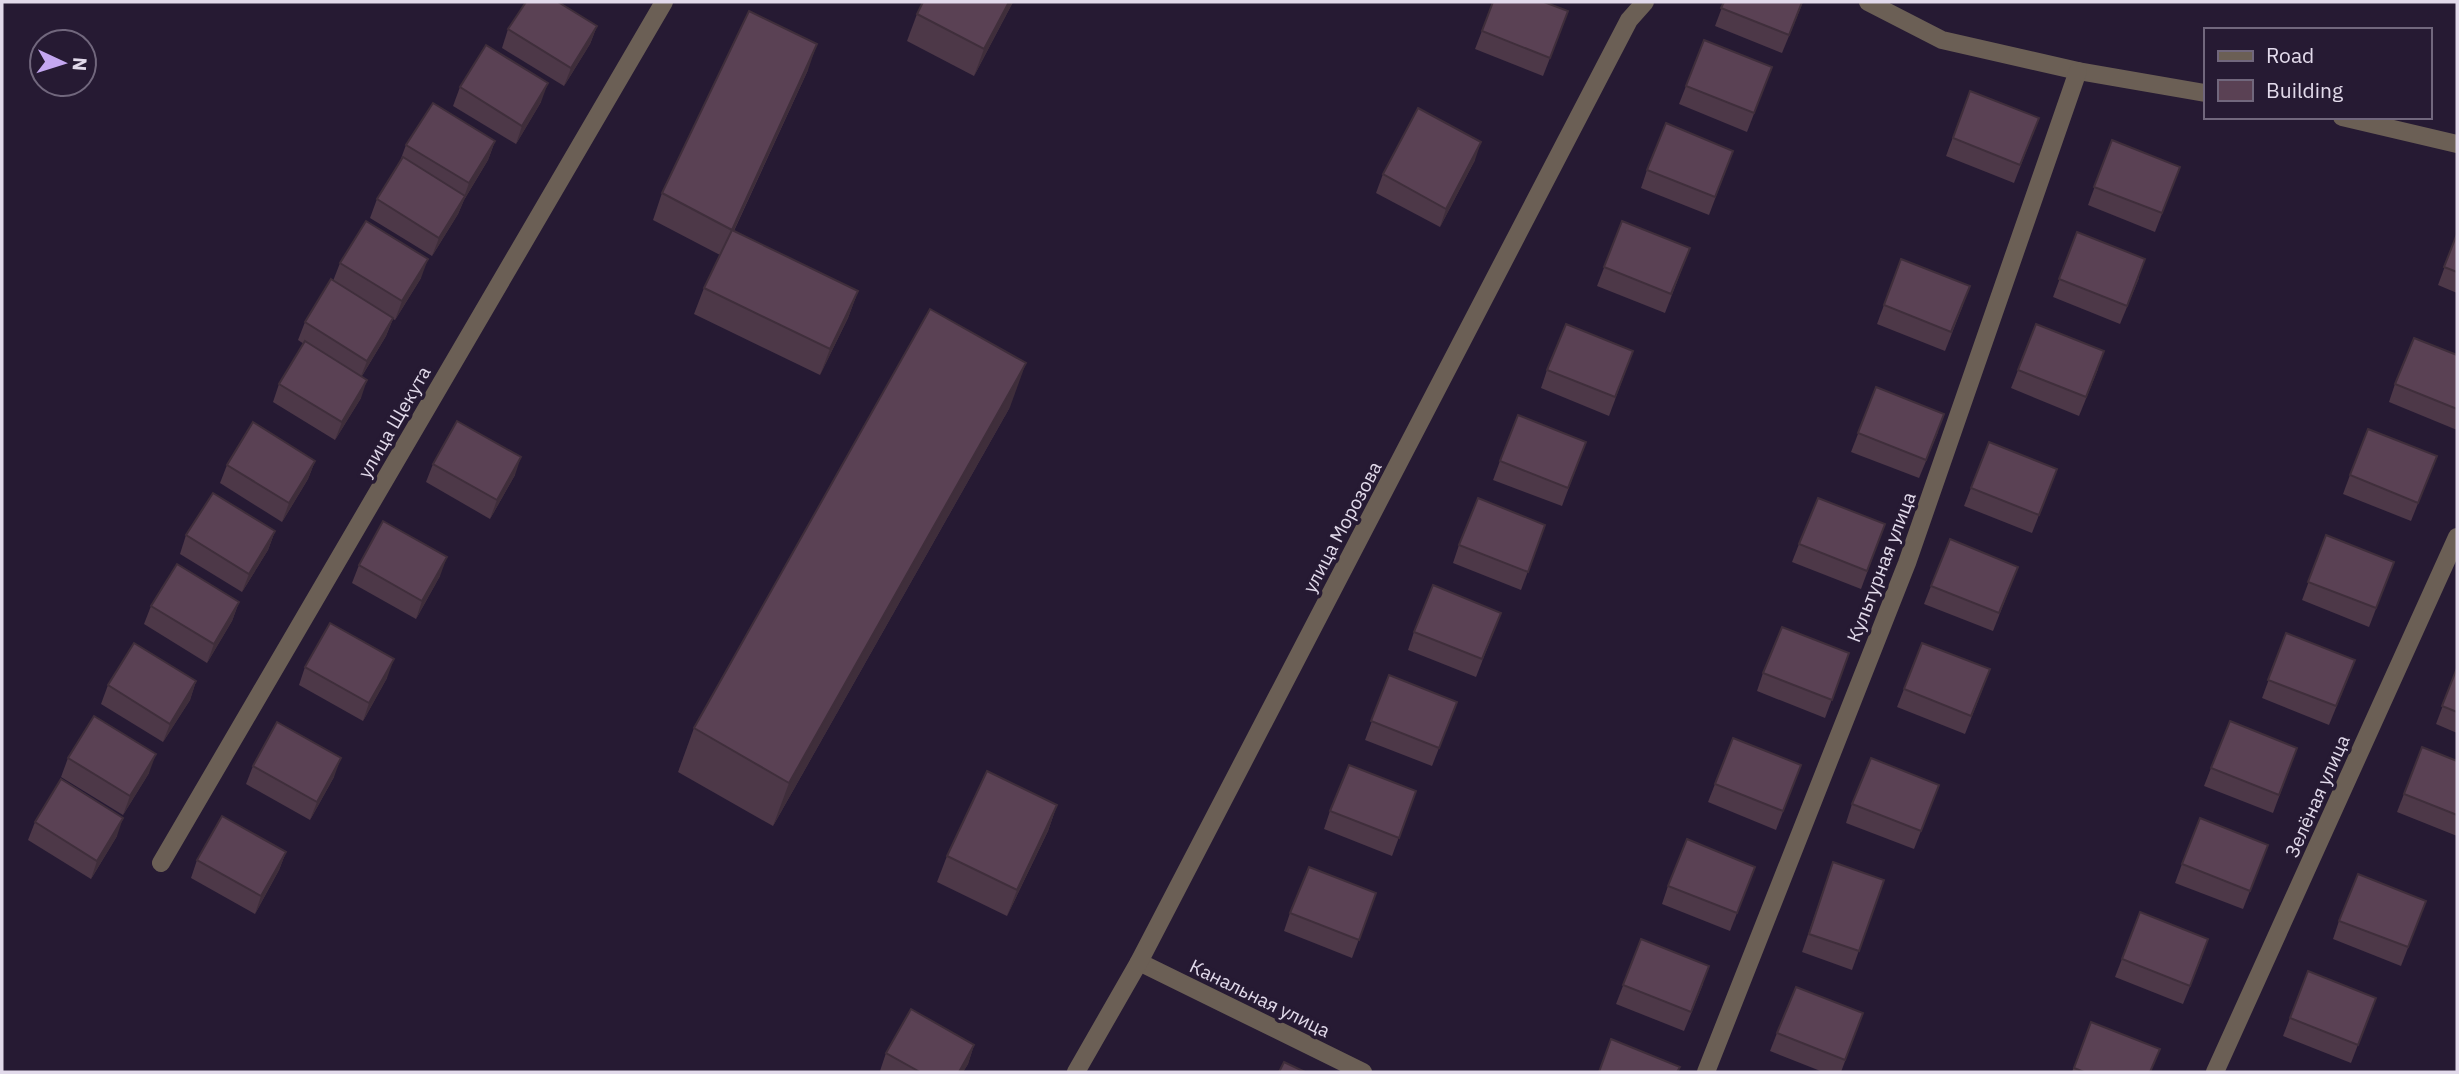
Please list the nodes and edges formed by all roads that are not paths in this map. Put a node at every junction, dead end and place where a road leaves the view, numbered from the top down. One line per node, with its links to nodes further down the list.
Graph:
1 (664, 2): 9 (street, улица Щекута)
2 (1646, 2): 10 (street, улица Морозова)
3 (1868, 2): 4 (street)
4 (2078, 71): 5 (street); 13 (street, Культурная улица)
5 (2204, 93)
6 (2351, 119): 7 (street)
7 (2457, 144)
8 (2457, 537): 14 (street, Зелёная улица)
9 (161, 863)
10 (1139, 962): 11 (street, улица Морозова); 12 (street, Канальная улица)
11 (1076, 1072)
12 (1363, 1072)
13 (1706, 1072)
14 (2215, 1072)

